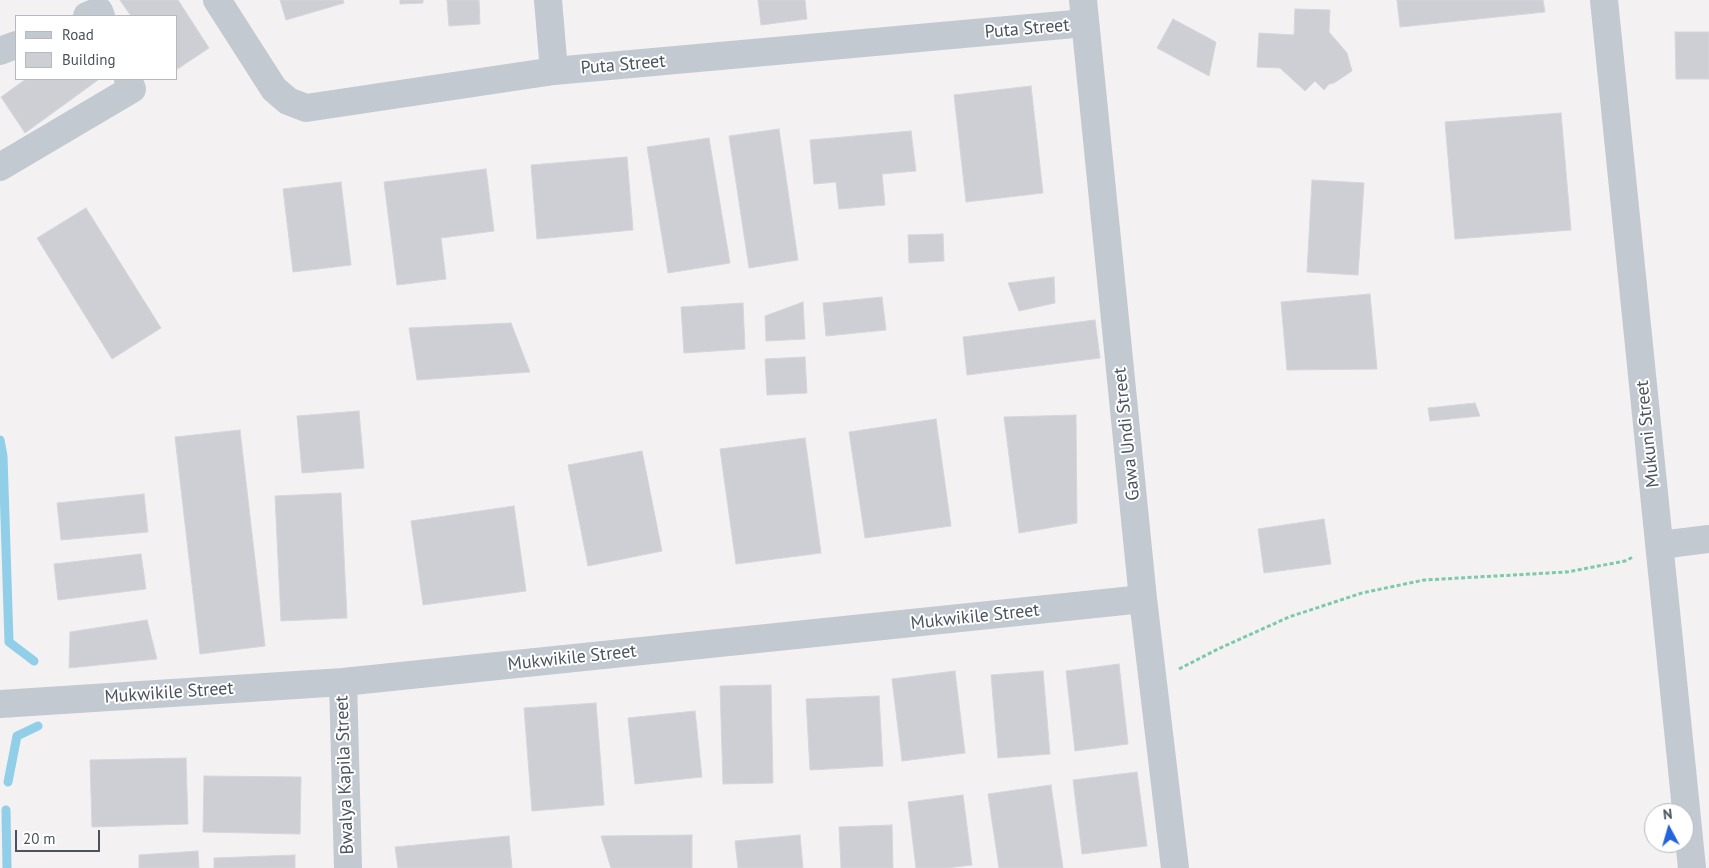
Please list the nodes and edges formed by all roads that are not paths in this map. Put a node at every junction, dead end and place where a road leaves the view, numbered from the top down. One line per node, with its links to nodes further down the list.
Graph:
1 (217, 0): 9 (street, Puta Street)
2 (548, 0): 9 (street)
3 (1604, 0): 13 (street, Mukuni Street)
4 (1084, 12): 9 (street, Puta Street); 14 (street, Gawa Undi Street)
5 (90, 15): 6 (street)
6 (100, 15)
7 (15, 45): 8 (street)
8 (0, 51)
9 (554, 71)
10 (128, 80): 11 (street)
11 (0, 167)
12 (1709, 540): 13 (street)
13 (1660, 545): 19 (street, Mukuni Street)
14 (1144, 599): 15 (street, Mukwikile Street); 18 (street, Gawa Undi Street)
15 (343, 682): 16 (street, Mukwikile Street); 17 (street, Bwalya Kapila Street)
16 (0, 704)
17 (348, 868)
18 (1176, 868)
19 (1692, 868)

